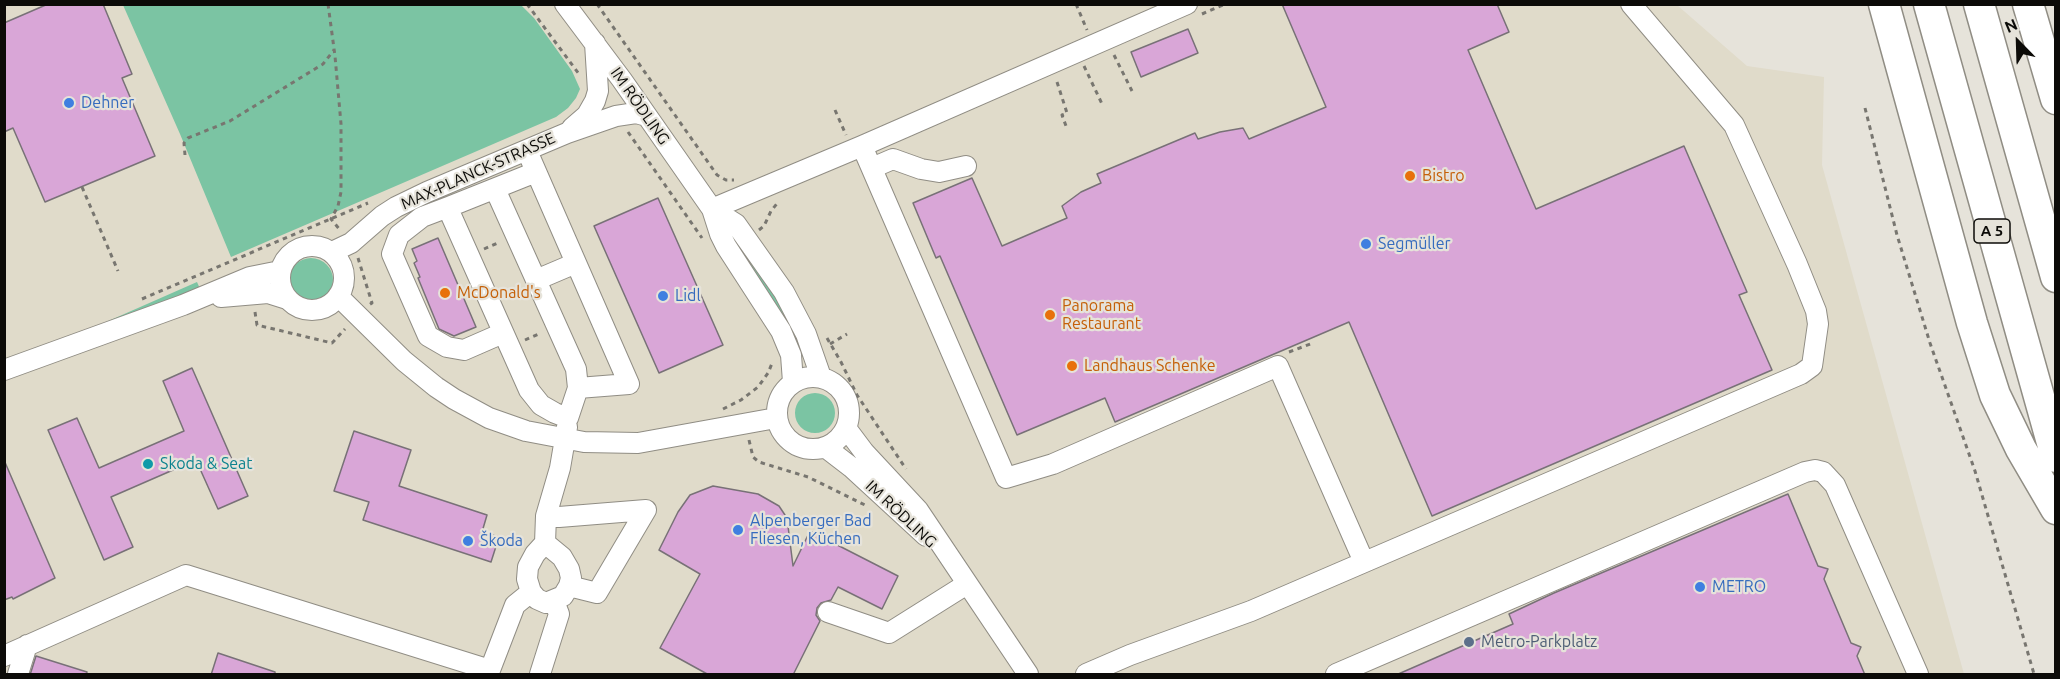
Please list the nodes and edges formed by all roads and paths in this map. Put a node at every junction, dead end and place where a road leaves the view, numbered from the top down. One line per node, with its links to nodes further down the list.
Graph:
1 (328, 4): 14 (path)
2 (528, 4): 17 (path)
3 (565, 4): 13 (street, IM RÖDLING)
4 (597, 4): 37 (path)
5 (1187, 4): 31 (street)
6 (1631, 4): 84 (street)
7 (1866, 4): 21 (highway)
8 (1884, 4): 21 (highway)
9 (1929, 4): 77 (highway, A 5)
10 (1979, 4): 53 (highway)
11 (2028, 4): 22 (highway)
12 (2046, 4): 19 (highway)
13 (595, 44): 27 (street, IM RÖDLING); 29 (street, MAX-PLANCK-STRASSE)
14 (334, 50): 33 (path); 44 (path)
15 (1112, 51): 20 (path)
16 (1084, 66): 23 (path)
17 (580, 76)
18 (1057, 82): 28 (path)
19 (2055, 90)
20 (1132, 91)
21 (1908, 91): 80 (highway)
22 (2055, 99)
23 (1103, 105)
24 (1865, 108): 99 (path)
25 (835, 110): 30 (path)
26 (616, 116): 27 (street, MAX-PLANCK-STRASSE); 29 (street, MAX-PLANCK-STRASSE); 46 (path)
27 (647, 116): 43 (street, IM RÖDLING)
28 (1066, 126)
29 (567, 133): 32 (street, MAX-PLANCK-STRASSE)
30 (846, 135)
31 (862, 146): 35 (street); 39 (street)
32 (526, 150): 36 (street); 47 (street, MAX-PLANCK-STRASSE)
33 (185, 155)
34 (966, 165): 35 (street)
35 (872, 168): 84 (street)
36 (536, 172): 40 (street); 50 (street)
37 (717, 175)
38 (82, 187): 51 (path)
39 (762, 188): 43 (street); 45 (street)
40 (495, 189): 42 (street); 54 (street)
41 (371, 202): 44 (path)
42 (450, 209): 62 (street); 62 (street)
43 (712, 209): 45 (street, IM RÖDLING); 68 (street, IM RÖDLING)
44 (331, 219): 47 (path); 49 (path)
45 (745, 234): 67 (street, IM RÖDLING)
46 (704, 241)
47 (351, 243): 48 (street, MAX-PLANCK-STRASSE); 59 (path)
48 (332, 252): 52 (street); 56 (street)
49 (248, 254): 55 (path); 58 (path)
50 (576, 263): 54 (street); 69 (street)
51 (118, 271)
52 (280, 271): 55 (street); 57 (street)
53 (2055, 277)
54 (536, 280): 60 (street)
55 (251, 285): 57 (street); 59 (path); 66 (street)
56 (338, 296): 57 (street); 59 (street)
57 (287, 299)
58 (138, 301)
59 (357, 316): 74 (street)
60 (556, 326): 62 (path); 69 (street)
61 (847, 334): 78 (path)
62 (507, 340): 71 (street)
63 (1313, 343): 65 (path)
64 (773, 352): 70 (path)
65 (1280, 356)
66 (4, 370)
67 (821, 377): 68 (street); 73 (street)
68 (793, 382): 72 (street)
69 (578, 388): 71 (street)
70 (741, 400)
71 (568, 418): 74 (street)
72 (776, 418): 74 (street); 75 (street)
73 (846, 428): 75 (street); 83 (street, IM RÖDLING)
74 (564, 440): 81 (street)
75 (825, 447): 83 (street, IM RÖDLING)
76 (753, 457): 79 (path)
77 (2055, 457)
78 (909, 474)
79 (867, 507)
80 (2055, 509)
81 (546, 516): 82 (street); 86 (street)
82 (545, 543): 86 (street); 87 (street)
83 (949, 558): 85 (street, IM RÖDLING)
84 (1364, 562): 96 (street)
85 (967, 584): 89 (street); 95 (street, IM RÖDLING)
86 (569, 586): 88 (street)
87 (531, 592): 88 (street); 92 (street)
88 (554, 600): 94 (street)
89 (828, 612)
90 (27, 645): 91 (street); 92 (street); 93 (street)
91 (4, 656)
92 (497, 672)
93 (18, 675)
94 (540, 675)
95 (1028, 675)
96 (1086, 675)
97 (1336, 675): 98 (street)
98 (1917, 675)
99 (2034, 675)

